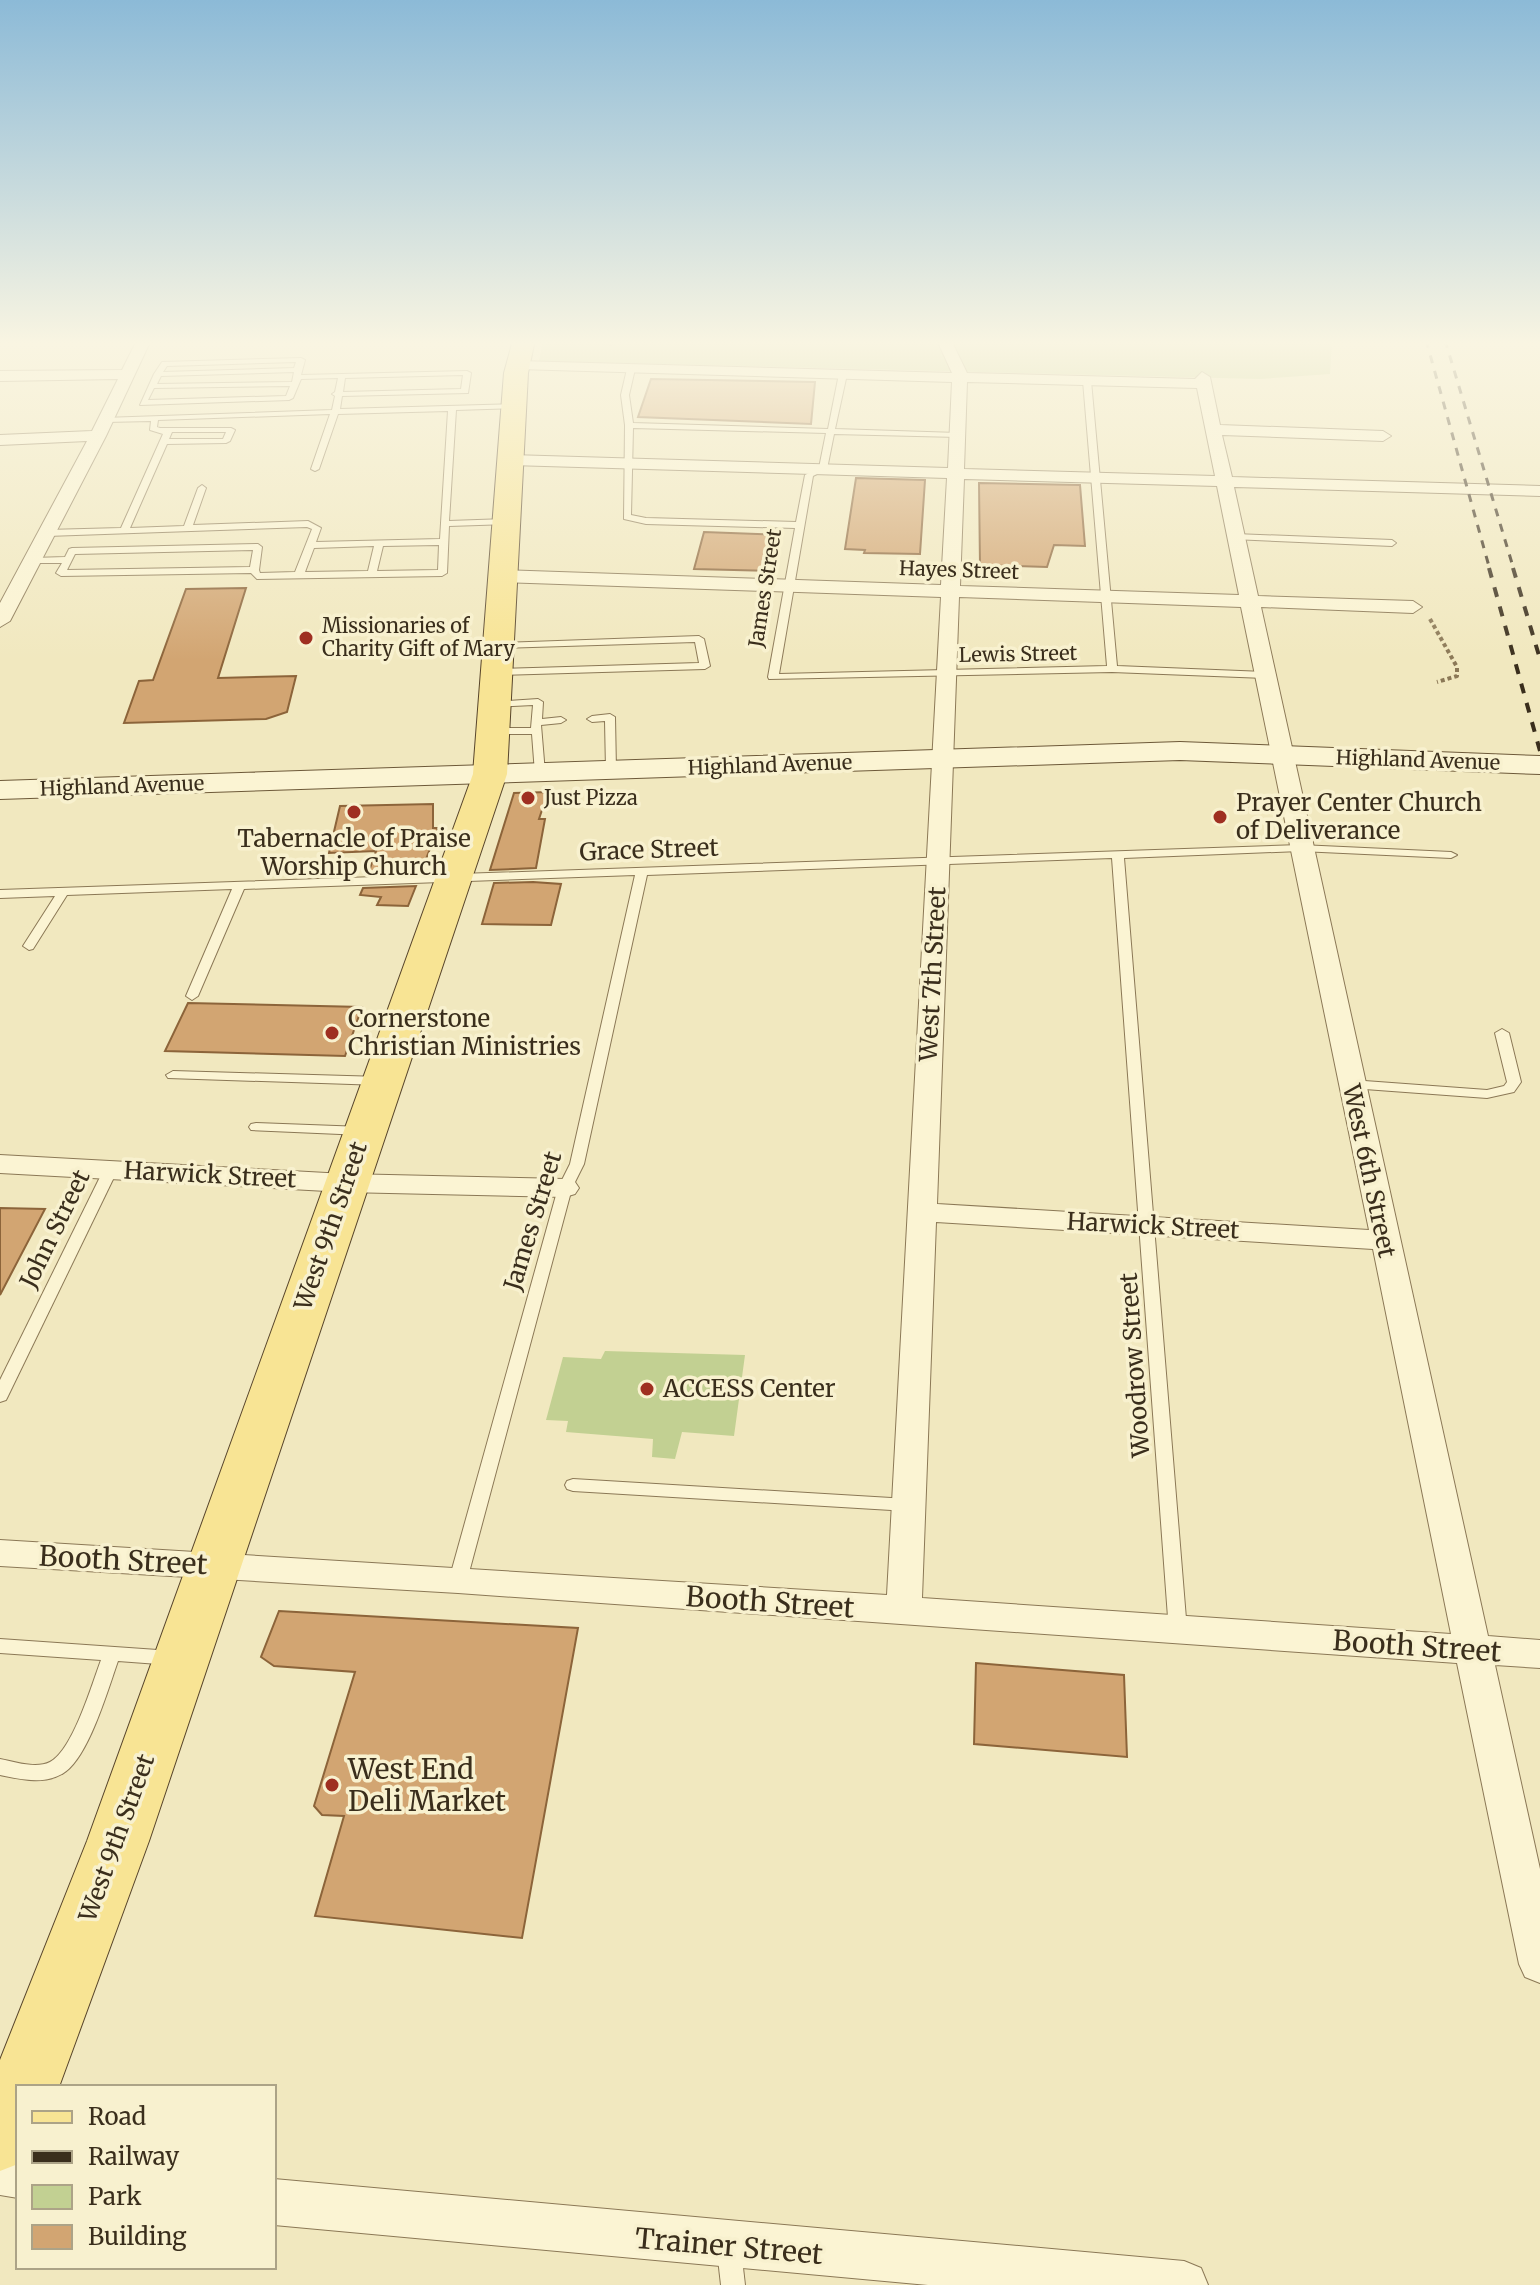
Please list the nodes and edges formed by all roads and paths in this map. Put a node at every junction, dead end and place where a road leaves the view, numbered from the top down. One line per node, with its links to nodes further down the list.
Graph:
1 (92, 447): 25 (street)
2 (162, 447): 24 (lane)
3 (323, 447): 13 (lane)
4 (449, 447): 21 (lane)
5 (512, 447): 11 (main road, West 9th Street)
6 (627, 447): 12 (lane)
7 (828, 447): 14 (lane, James Street)
8 (957, 447): 15 (street, West 7th Street)
9 (1092, 447): 16 (lane)
10 (1217, 447): 17 (street, West 6th Street)
11 (511, 460): 12 (street); 20 (main road, West 9th Street)
12 (626, 463): 14 (street); 22 (lane)
13 (315, 469)
14 (823, 469): 15 (street); 22 (lane, James Street)
15 (956, 473): 16 (street); 38 (street, West 7th Street)
16 (1094, 477): 17 (street); 39 (lane)
17 (1224, 481): 19 (street); 26 (street, West 6th Street)
18 (202, 488): 23 (lane)
19 (1540, 491)
20 (506, 522): 21 (lane); 36 (main road, West 9th Street)
21 (444, 524): 27 (lane)
22 (797, 525): 37 (lane, James Street)
23 (188, 528): 24 (lane); 30 (lane)
24 (124, 530): 25 (lane)
25 (47, 533): 32 (street)
26 (1235, 537): 28 (lane); 41 (street, West 6th Street)
27 (444, 542): 29 (lane); 34 (lane)
28 (1392, 543)
29 (379, 544): 30 (lane); 34 (lane)
30 (310, 545): 35 (lane)
31 (68, 560): 32 (lane); 33 (lane); 33 (lane)
32 (33, 561): 40 (street)
33 (254, 570): 35 (lane)
34 (372, 574): 35 (lane)
35 (299, 575)
36 (503, 576): 37 (street, Hayes Street); 49 (main road, West 9th Street)
37 (787, 586): 38 (street, Hayes Street); 47 (lane, James Street)
38 (951, 591): 39 (street, Hayes Street); 45 (street, West 7th Street)
39 (1105, 596): 41 (street, Hayes Street); 44 (lane)
40 (7, 600): 43 (street)
41 (1249, 603): 42 (street, Hayes Street); 46 (street, West 6th Street)
42 (1413, 607): 48 (path)
43 (0, 621)
44 (1112, 669): 45 (lane, Lewis Street); 46 (lane, Lewis Street)
45 (947, 674): 47 (lane, Lewis Street); 54 (street, West 7th Street)
46 (1265, 675): 53 (street, West 6th Street)
47 (773, 677)
48 (1437, 682)
49 (496, 688): 49 (lane); 52 (lane); 52 (lane); 58 (main road, West 9th Street)
50 (592, 719): 56 (lane)
51 (561, 720): 52 (lane)
52 (536, 727): 57 (lane)
53 (1281, 755): 54 (main road, Highland Avenue); 55 (main road, Highland Avenue); 60 (street, West 6th Street)
54 (943, 759): 56 (main road, Highland Avenue); 63 (street, West 7th Street)
55 (1540, 765)
56 (611, 770): 57 (main road, Highland Avenue)
57 (540, 773): 58 (main road, Highland Avenue)
58 (490, 774): 59 (main road, Highland Avenue); 65 (main road, West 9th Street)
59 (0, 790)
60 (1300, 848): 61 (lane, Grace Street); 62 (lane, Grace Street); 74 (street, West 6th Street)
61 (1451, 855)
62 (1118, 856): 63 (lane, Grace Street); 82 (lane, Woodrow Street)
63 (938, 861): 64 (lane, Grace Street); 81 (street, West 7th Street)
64 (642, 872): 65 (lane, Grace Street); 80 (lane, James Street)
65 (453, 879): 66 (lane, Grace Street); 73 (main road, West 9th Street)
66 (239, 886): 67 (lane, Grace Street); 70 (lane)
67 (63, 892): 68 (lane, Grace Street); 69 (lane)
68 (0, 894)
69 (29, 946)
70 (192, 996)
71 (1502, 1033): 74 (lane)
72 (173, 1075): 73 (lane)
73 (381, 1081): 76 (main road, West 9th Street)
74 (1351, 1084): 83 (street, West 6th Street)
75 (256, 1127): 76 (lane)
76 (364, 1131): 79 (main road, West 9th Street)
77 (0, 1164): 78 (street, Harwick Street)
78 (111, 1169): 79 (street, Harwick Street); 84 (lane, John Street)
79 (345, 1183): 80 (street, Harwick Street); 89 (main road, West 9th Street)
80 (565, 1188): 90 (lane, James Street)
81 (922, 1212): 82 (street, Harwick Street); 87 (street, West 7th Street)
82 (1149, 1226): 83 (street, Harwick Street); 92 (lane, Woodrow Street)
83 (1384, 1240): 94 (street, West 6th Street)
84 (7, 1368): 85 (lane, John Street)
85 (0, 1396)
86 (573, 1485): 87 (lane)
87 (908, 1505): 91 (street, West 7th Street)
88 (0, 1553): 89 (street, Booth Street)
89 (212, 1565): 90 (street, Booth Street); 97 (main road, West 9th Street)
90 (458, 1580): 91 (street, Booth Street)
91 (904, 1611): 92 (street, Booth Street)
92 (1178, 1631): 94 (street, Booth Street)
93 (0, 1646): 95 (lane)
94 (1471, 1650): 96 (street, Booth Street); 99 (street, West 6th Street)
95 (112, 1654): 97 (lane); 98 (lane)
96 (1540, 1654)
97 (180, 1659): 100 (main road, West 9th Street)
98 (0, 1767)
99 (1540, 1964)
100 (21, 2081)
101 (16, 2094): 102 (main road, West 9th Street)
102 (0, 2137)
103 (276, 2202): 104 (street, Trainer Street)
104 (731, 2265): 105 (street, Trainer Street)
105 (1184, 2285)

